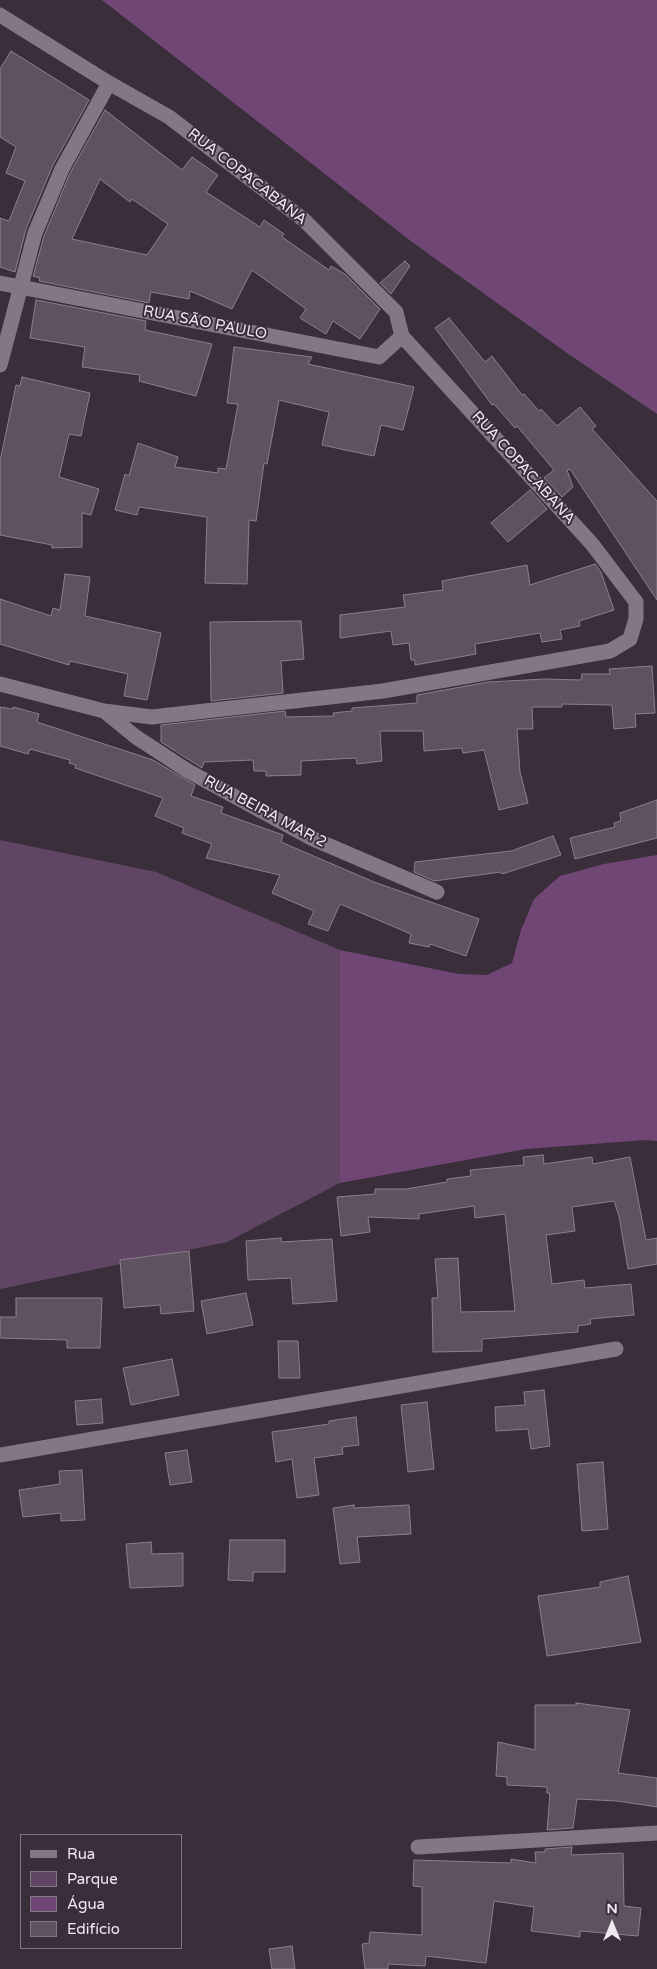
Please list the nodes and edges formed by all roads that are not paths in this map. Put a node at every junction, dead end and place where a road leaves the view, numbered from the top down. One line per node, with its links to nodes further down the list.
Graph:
1 (0, 15): 2 (street, RUA COPACABANA)
2 (109, 83): 4 (street); 5 (street, RUA COPACABANA)
3 (0, 283): 4 (street, RUA SÃO PAULO)
4 (22, 287): 5 (street, RUA SÃO PAULO); 6 (street)
5 (402, 336): 8 (street, RUA COPACABANA)
6 (0, 366)
7 (0, 684): 8 (street, RUA COPACABANA)
8 (104, 711): 9 (street, RUA BEIRA MAR 2)
9 (438, 892)
10 (616, 1350): 11 (street)
11 (0, 1455)
12 (657, 1833): 13 (street)
13 (418, 1847)

